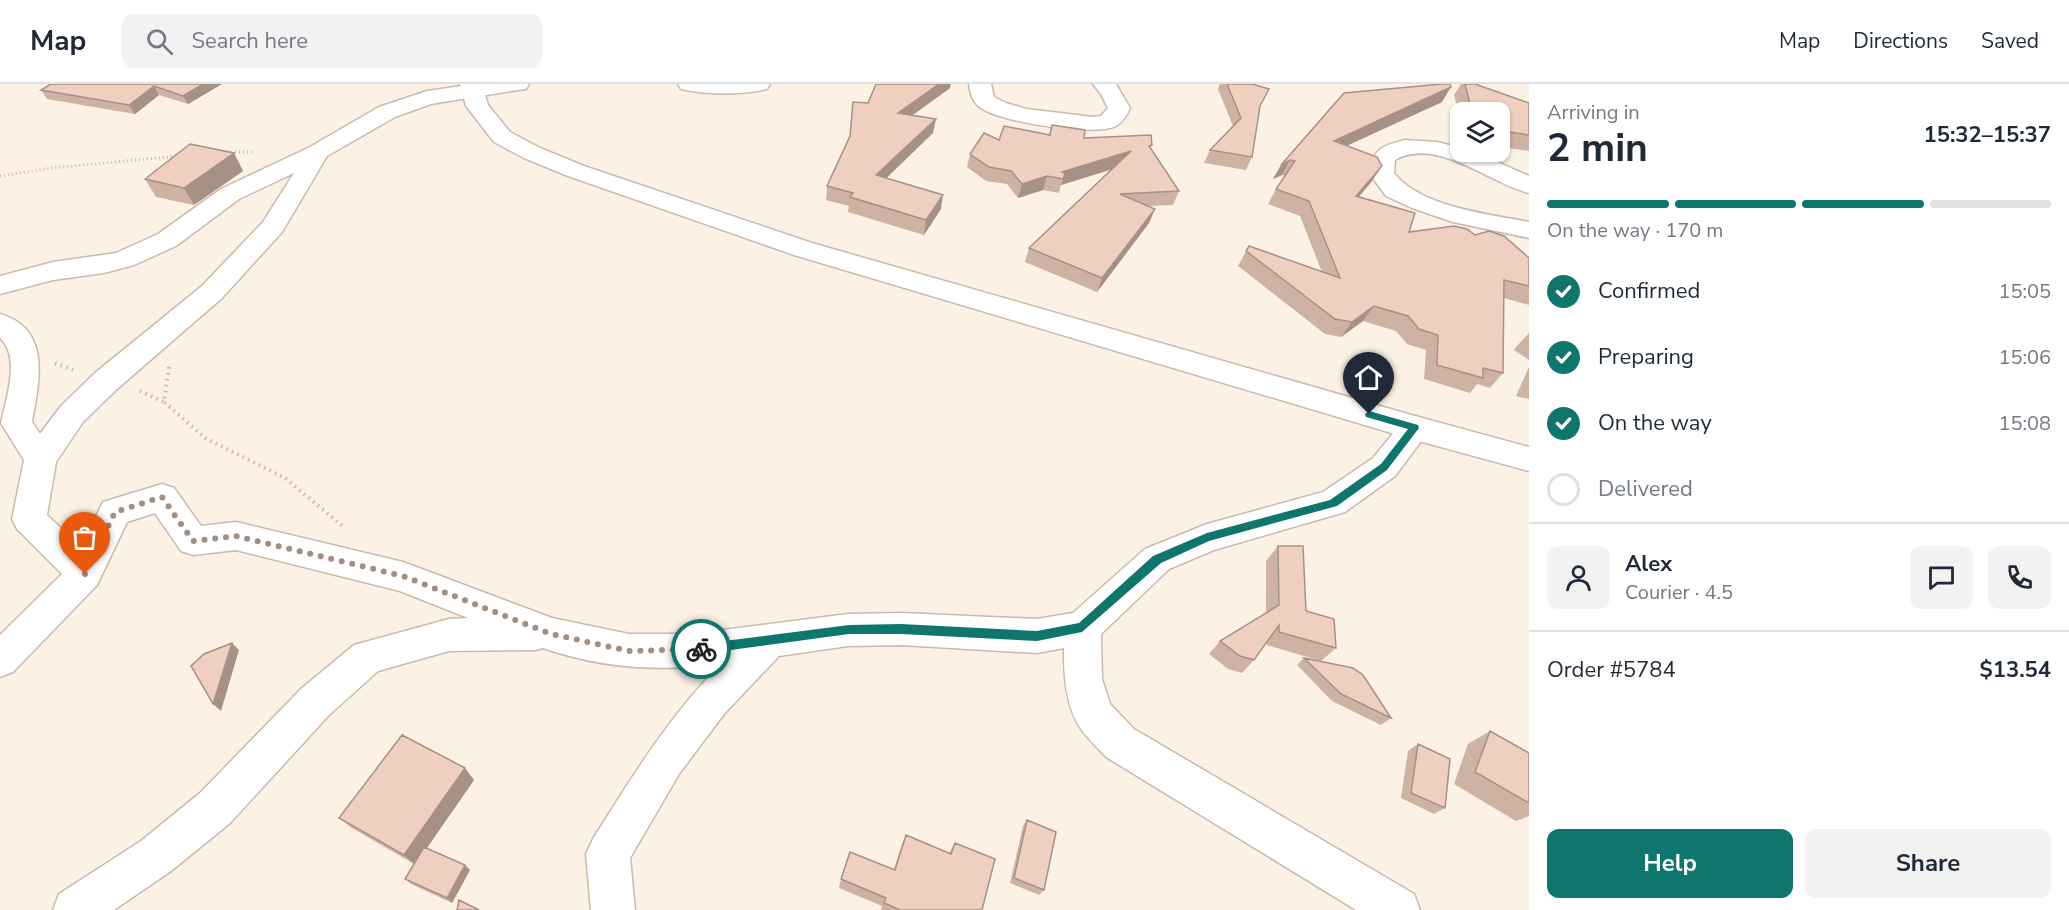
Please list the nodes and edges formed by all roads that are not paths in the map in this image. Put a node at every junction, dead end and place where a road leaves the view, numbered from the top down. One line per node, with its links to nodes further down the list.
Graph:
1 (518, 84): 6 (street)
2 (689, 84): 3 (street)
3 (759, 84)
4 (980, 84): 5 (street)
5 (1104, 84)
6 (472, 88): 7 (street); 12 (street)
7 (318, 152): 10 (street); 13 (street)
8 (1529, 186): 9 (street)
9 (1529, 230)
10 (0, 285)
11 (0, 324): 13 (street)
12 (1415, 428): 14 (street); 16 (street)
13 (40, 459): 15 (street)
14 (1529, 459)
15 (85, 574): 17 (street); 19 (street)
16 (1082, 628): 18 (street); 22 (street)
17 (551, 634): 18 (street); 20 (street)
18 (769, 641): 21 (street)
19 (0, 660)
20 (75, 910)
21 (614, 910)
22 (1398, 910)

